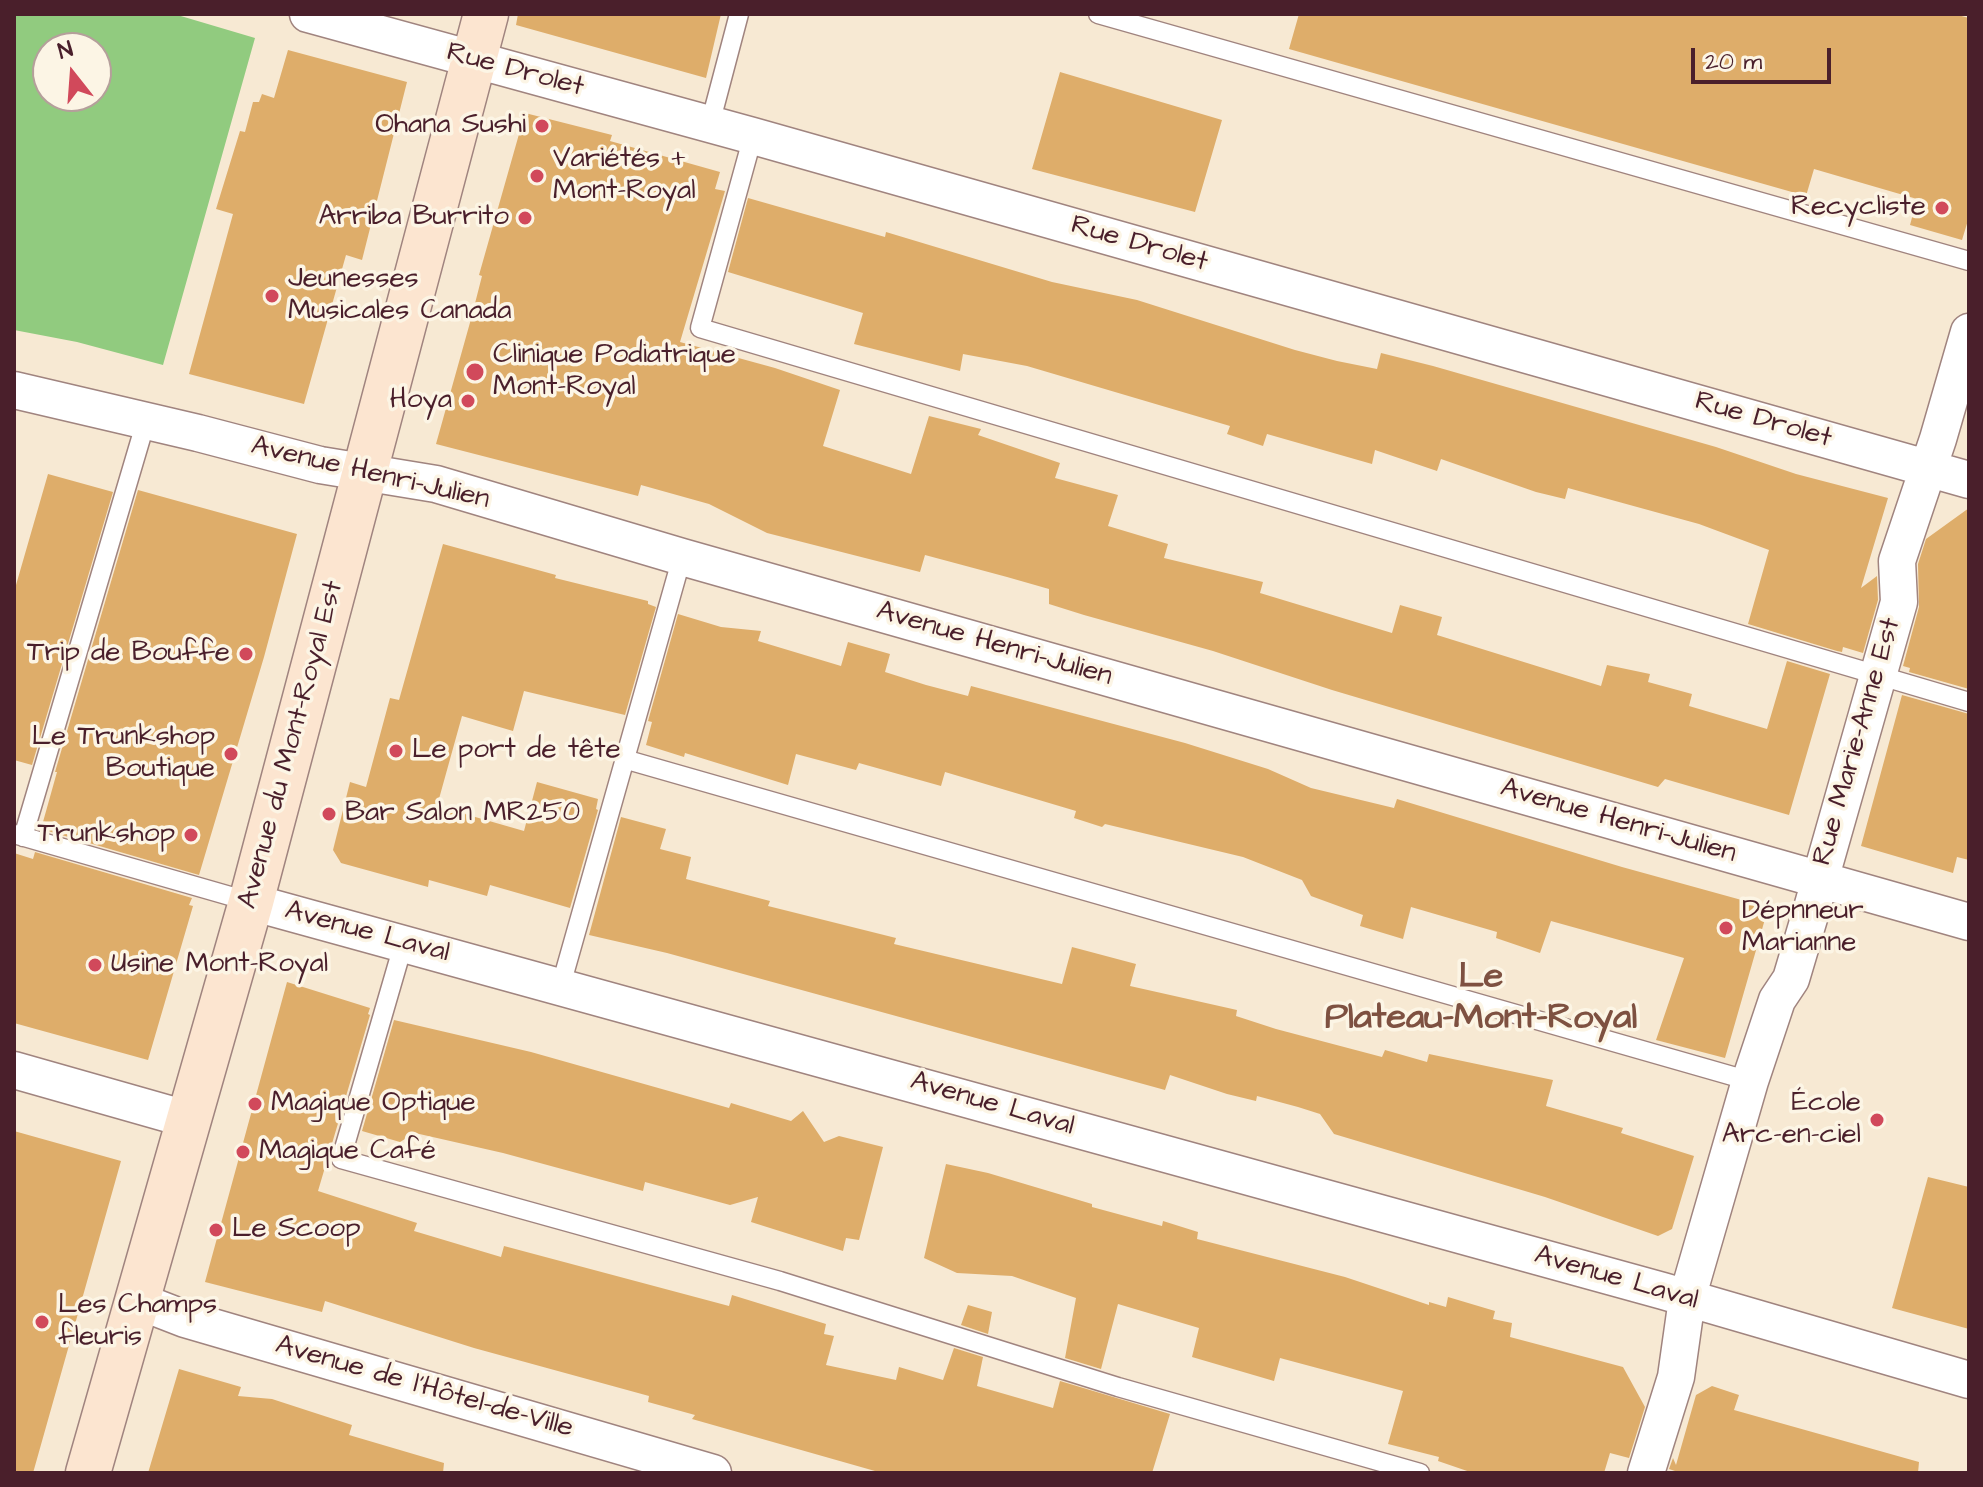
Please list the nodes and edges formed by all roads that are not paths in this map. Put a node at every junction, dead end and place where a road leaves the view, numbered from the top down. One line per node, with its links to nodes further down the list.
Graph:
1 (308, 14): 5 (street, Rue Drolet)
2 (486, 14): 5 (main road, Avenue du Mont-Royal Est)
3 (739, 14): 6 (lane)
4 (1098, 14): 8 (lane)
5 (474, 59): 6 (street, Rue Drolet); 13 (main road, Avenue du Mont-Royal Est)
6 (710, 124): 7 (street, Rue Drolet)
7 (753, 136): 12 (street, Rue Drolet); 16 (lane)
8 (1969, 261)
9 (1969, 332): 12 (street, Rue Marie-Anne Est)
10 (14, 390): 11 (street, Avenue Henri-Julien)
11 (146, 421): 13 (street, Avenue Henri-Julien); 19 (lane)
12 (1927, 467): 14 (street, Rue Drolet); 16 (street, Rue Marie-Anne Est)
13 (365, 472): 15 (street, Avenue Henri-Julien); 21 (main road, Avenue du Mont-Royal Est)
14 (1969, 480)
15 (682, 557): 18 (lane); 20 (street, Avenue Henri-Julien)
16 (1877, 676): 17 (lane); 20 (street, Rue Marie-Anne Est)
17 (1969, 702)
18 (624, 759): 24 (lane); 26 (lane)
19 (19, 835): 21 (lane, Avenue Laval)
20 (1819, 879): 22 (street, Avenue Henri-Julien); 26 (street, Rue Marie-Anne Est)
21 (251, 902): 23 (street, Avenue Laval); 27 (main road, Avenue du Mont-Royal Est)
22 (1969, 922)
23 (404, 942): 24 (street, Avenue Laval); 33 (lane)
24 (561, 985): 28 (street, Avenue Laval)
25 (14, 1070): 27 (street)
26 (1750, 1081): 28 (street, Rue Marie-Anne Est)
27 (190, 1120): 29 (main road, Avenue du Mont-Royal Est)
28 (1687, 1299): 30 (street, Avenue Laval); 34 (street, Rue Marie-Anne Est)
29 (136, 1300): 31 (main road, Avenue du Mont-Royal Est); 32 (street, Avenue de l'Hôtel-de-Ville)
30 (1969, 1380)
31 (88, 1473)
32 (713, 1473)
33 (1420, 1473)
34 (1646, 1473)

